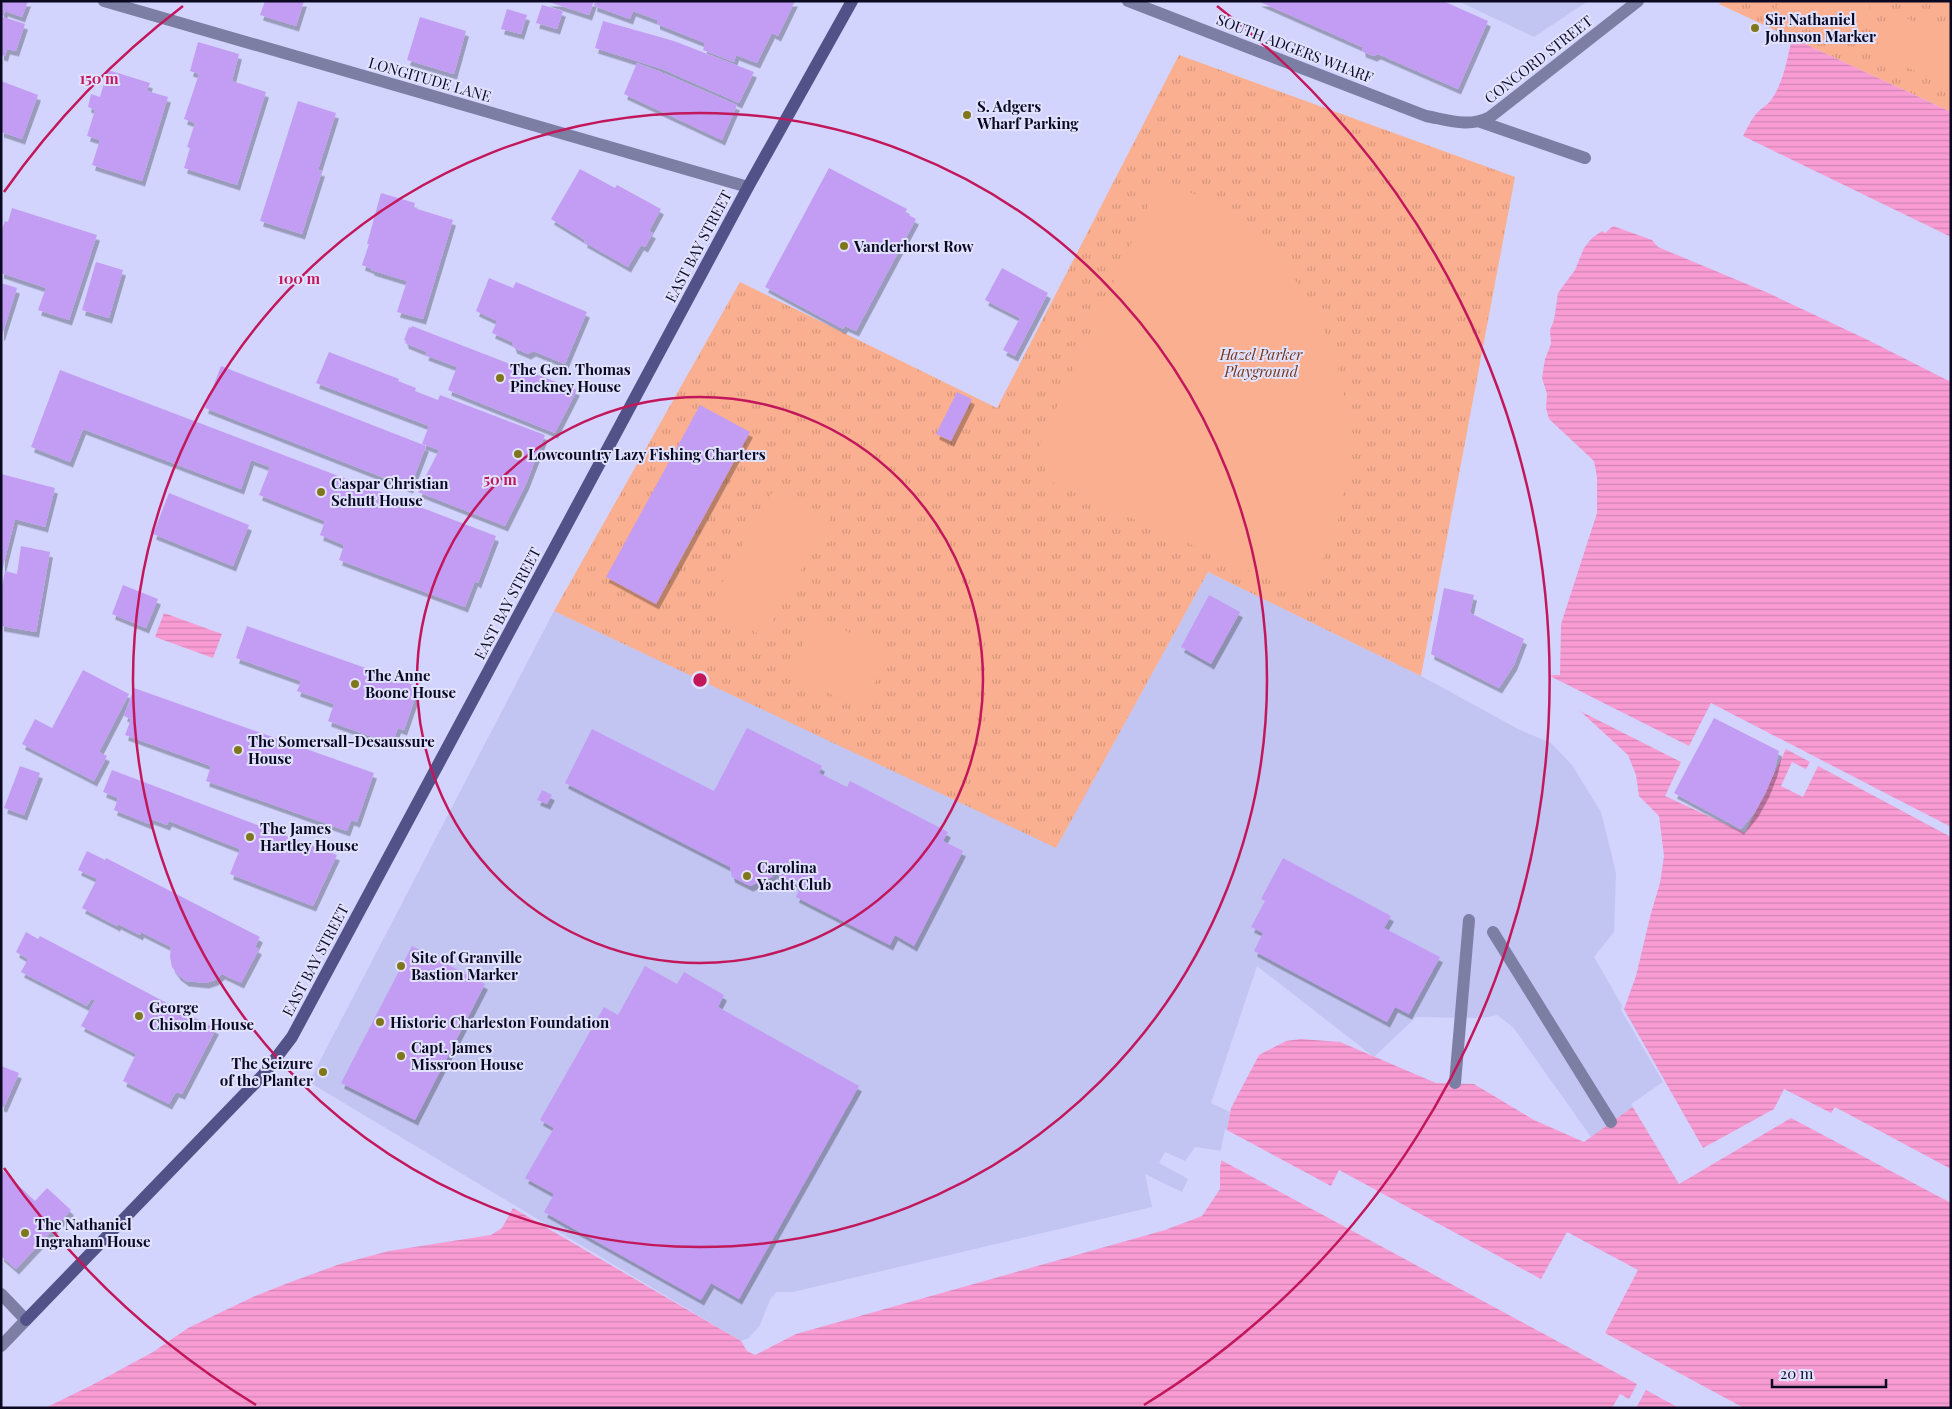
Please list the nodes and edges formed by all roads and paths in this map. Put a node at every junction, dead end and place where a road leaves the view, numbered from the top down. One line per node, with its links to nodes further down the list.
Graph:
1 (104, 1): 8 (street, LONGITUDE LANE)
2 (852, 1): 8 (street, EAST BAY STREET)
3 (1128, 1): 5 (street, SOUTH ADGERS WHARF)
4 (1638, 1): 6 (street, CONCORD STREET)
5 (1452, 121): 6 (street, CONCORD STREET)
6 (1481, 122): 7 (street)
7 (1585, 158)
8 (748, 187): 14 (street, EAST BAY STREET)
9 (1469, 920): 11 (street)
10 (1492, 932): 12 (street)
11 (1455, 1083)
12 (1611, 1122)
13 (1, 1294): 14 (street)
14 (26, 1320): 15 (street)
15 (1, 1346)

